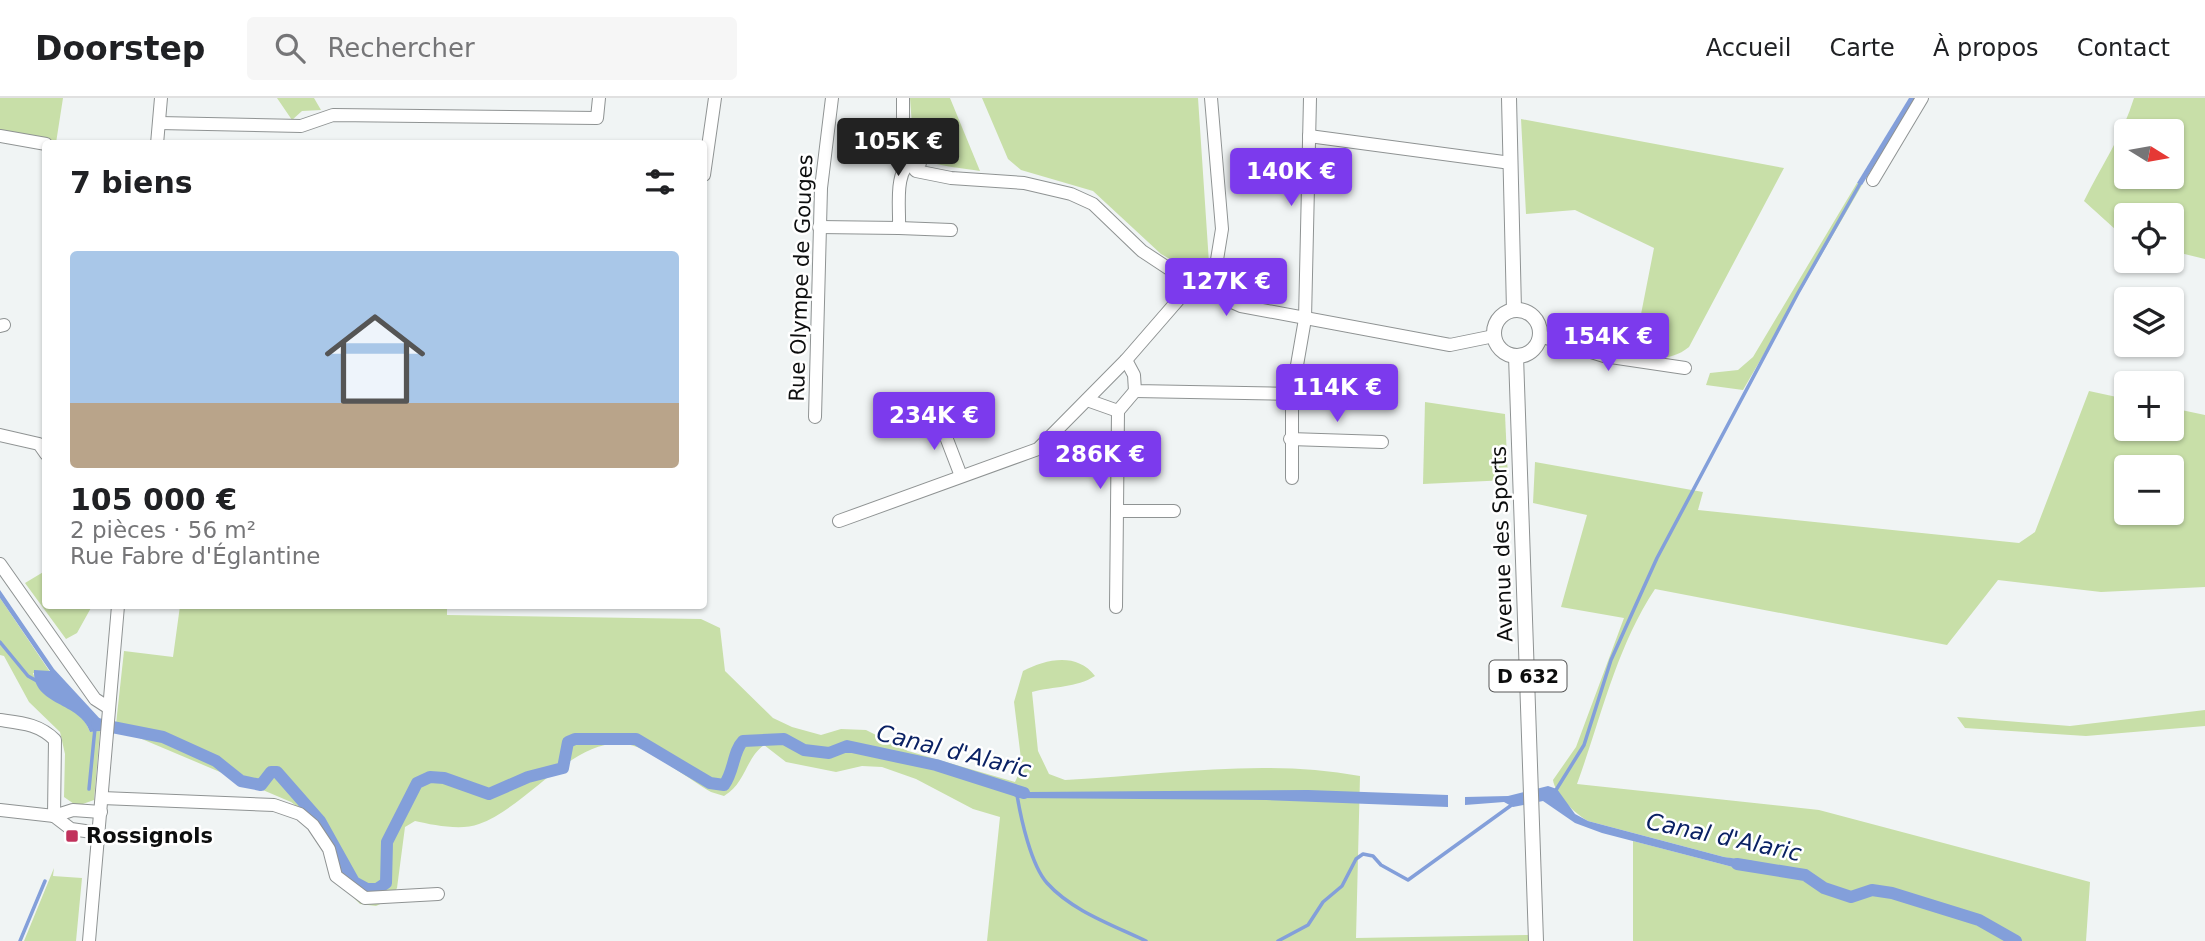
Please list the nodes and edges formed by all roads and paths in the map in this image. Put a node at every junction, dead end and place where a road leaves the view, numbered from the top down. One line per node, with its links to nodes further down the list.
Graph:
1 (162, 98): 10 (street)
2 (599, 98): 10 (street)
3 (715, 98): 15 (street)
4 (832, 98): 19 (street, Rue Olympe de Gouges)
5 (904, 98): 16 (street)
6 (1211, 98): 22 (street)
7 (1310, 98): 12 (street)
8 (1509, 98): 17 (main road)
9 (1922, 98): 18 (street)
10 (159, 123): 13 (street)
11 (0, 135): 14 (street)
12 (1310, 136): 17 (street); 24 (street)
13 (158, 140)
14 (42, 143)
15 (707, 155)
16 (911, 160): 20 (street); 22 (street)
17 (1511, 163): 23 (main road)
18 (1873, 180)
19 (819, 227): 20 (street); 35 (street, Rue Olympe de Gouges)
20 (899, 228): 21 (street)
21 (951, 230)
22 (1198, 287): 24 (street); 28 (street)
23 (1514, 310): 25 (main road); 26 (main road)
24 (1305, 319): 25 (street); 31 (street)
25 (1494, 336): 27 (main road)
26 (1540, 336): 27 (main road); 29 (street)
27 (1516, 356): 56 (main road, Avenue des Sports / D 632)
28 (1126, 360): 30 (street); 32 (street)
29 (1685, 368)
30 (1135, 391): 31 (street); 33 (street)
31 (1292, 394): 37 (street)
32 (1087, 400): 33 (street); 40 (street)
33 (1118, 411): 42 (street)
34 (938, 416): 40 (street)
35 (814, 417)
36 (0, 436): 39 (street)
37 (1290, 439): 38 (street); 41 (street)
38 (1382, 442)
39 (42, 448)
40 (961, 475): 44 (street)
41 (1292, 478)
42 (1117, 511): 43 (street); 46 (street)
43 (1174, 512)
44 (839, 522)
45 (0, 564): 48 (street)
46 (1116, 607)
47 (118, 609): 48 (street)
48 (109, 711): 50 (street)
49 (0, 720): 52 (street)
50 (102, 805): 52 (street); 53 (street); 54 (street)
51 (0, 810): 52 (street)
52 (54, 816): 53 (street)
53 (99, 833): 55 (street)
54 (438, 894)
55 (89, 941)
56 (1536, 941)

